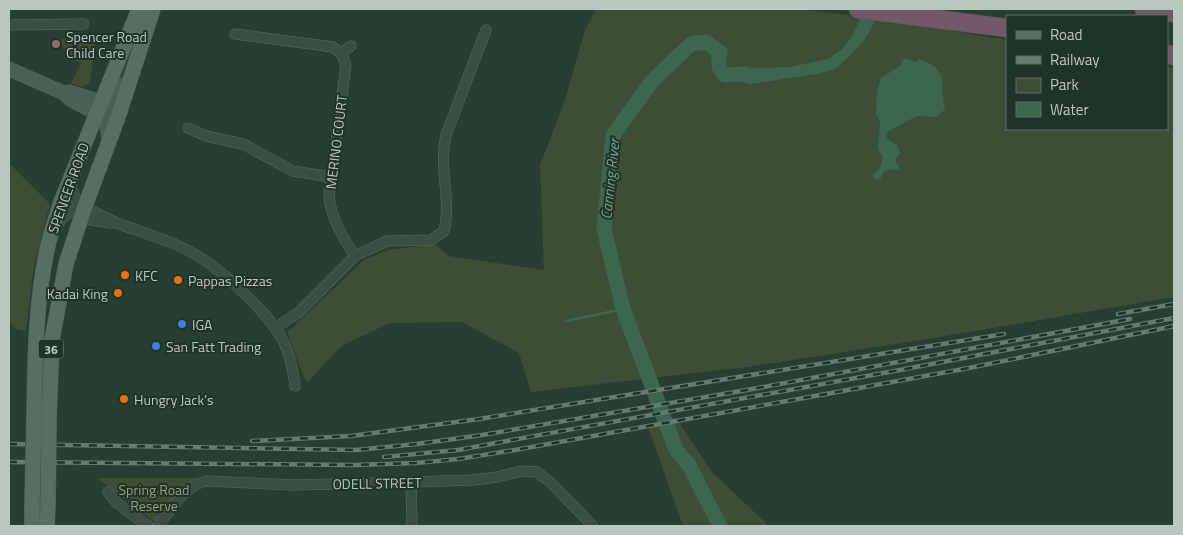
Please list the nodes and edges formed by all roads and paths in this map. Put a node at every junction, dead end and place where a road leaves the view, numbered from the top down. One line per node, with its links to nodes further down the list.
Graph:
1 (139, 9): 15 (main road, SPENCER ROAD / 36)
2 (153, 9): 8 (main road, SPENCER ROAD / 36)
3 (858, 9): 9 (highway)
4 (1144, 9): 5 (highway)
5 (1174, 13)
6 (84, 24): 7 (street)
7 (9, 25)
8 (146, 28): 15 (main road); 17 (main road, SPENCER ROAD / 36)
9 (1006, 28)
10 (486, 30): 22 (street)
11 (235, 34): 13 (street)
12 (351, 46): 13 (street)
13 (342, 53): 18 (street, MERINO COURT)
14 (9, 69): 15 (main road)
15 (98, 108): 17 (main road); 19 (main road, SPENCER ROAD / 36)
16 (188, 128): 18 (street)
17 (109, 139): 20 (main road, SPENCER ROAD / 36)
18 (331, 177): 22 (street, MERINO COURT)
19 (69, 182): 20 (street); 21 (main road, SPENCER ROAD / 36)
20 (84, 209): 21 (street); 23 (main road, SPENCER ROAD / 36); 24 (street)
21 (51, 233): 25 (main road, SPENCER ROAD / 36)
22 (355, 256): 24 (street)
23 (63, 278): 25 (main road); 27 (main road, SPENCER ROAD / 36)
24 (275, 328): 26 (street)
25 (36, 359): 27 (main road, SPENCER ROAD / 36)
26 (295, 386)
27 (42, 419): 30 (main road, SPENCER ROAD / 36, bridge); 31 (main road, SPENCER ROAD / 36, bridge)
28 (411, 482): 33 (street, ODELL STREET); 34 (street); 35 (street, ODELL STREET)
29 (108, 492): 32 (street)
30 (32, 526)
31 (47, 526)
32 (148, 526)
33 (158, 526)
34 (412, 526)
35 (593, 526)

